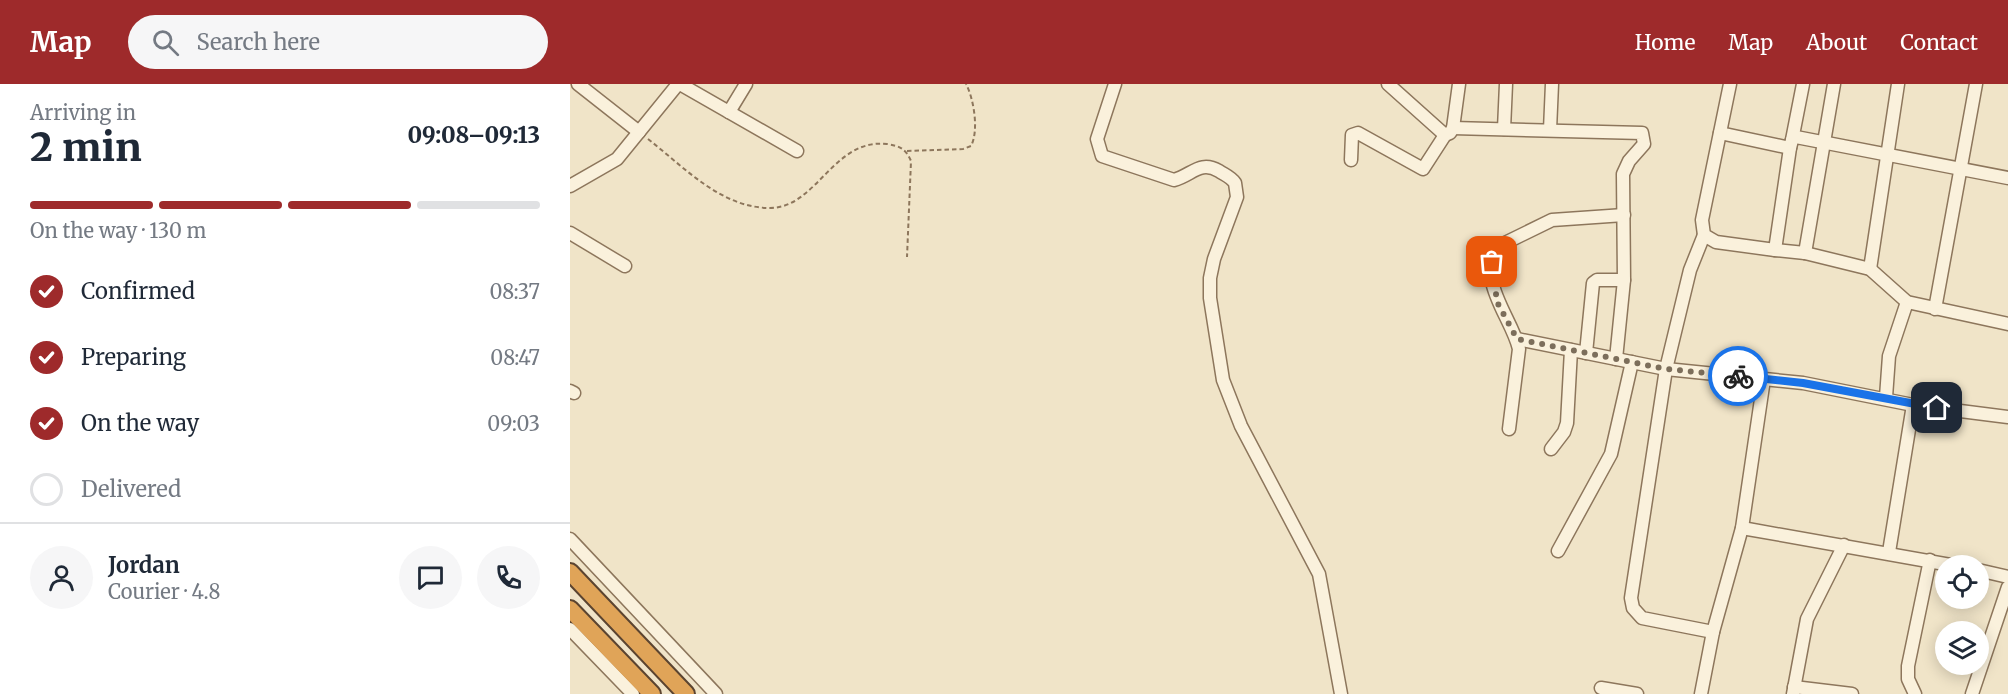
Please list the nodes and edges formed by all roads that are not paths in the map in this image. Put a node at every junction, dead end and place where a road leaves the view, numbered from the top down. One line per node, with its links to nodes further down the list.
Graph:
1 (578, 84): 18 (street)
2 (679, 84): 14 (street); 18 (street)
3 (746, 84): 14 (street)
4 (1116, 84): 71 (street)
5 (1388, 84): 17 (street)
6 (1459, 84): 17 (street)
7 (1506, 84): 15 (street)
8 (1552, 84): 16 (street)
9 (1730, 84): 19 (street)
10 (1803, 84): 21 (street)
11 (1834, 84): 20 (street)
12 (1898, 84): 23 (street)
13 (1976, 84): 25 (street)
14 (729, 112): 22 (street)
15 (1504, 129): 16 (street); 17 (street)
16 (1550, 130): 28 (street)
17 (1449, 131): 24 (street)
18 (639, 132): 27 (street)
19 (1720, 133): 21 (street); 30 (street)
20 (1824, 141): 21 (street); 23 (street); 32 (street)
21 (1791, 144): 31 (street)
22 (797, 152)
23 (1887, 155): 25 (street); 34 (street)
24 (1351, 160)
25 (1961, 169): 26 (street); 37 (street)
26 (2008, 178)
27 (570, 186)
28 (1624, 215): 35 (street); 39 (street)
29 (570, 233): 33 (street)
30 (1704, 235): 31 (street); 44 (street)
31 (1775, 250): 32 (street)
32 (1805, 253): 34 (street)
33 (625, 266)
34 (1870, 269): 36 (street)
35 (1624, 280): 41 (street); 42 (street)
36 (1907, 302): 37 (street); 46 (street)
37 (1935, 309): 38 (street)
38 (2008, 324)
39 (1517, 339): 40 (street); 49 (street)
40 (1570, 350): 41 (street); 50 (street)
41 (1586, 353): 42 (street)
42 (1616, 358): 43 (street)
43 (1632, 362): 44 (street); 54 (street)
44 (1666, 369): 45 (street); 64 (street)
45 (1764, 379): 46 (street); 51 (street)
46 (1886, 397): 47 (street)
47 (1913, 405): 48 (street); 55 (street)
48 (2008, 417)
49 (1509, 429)
50 (1551, 449)
51 (1742, 528): 53 (street); 64 (street)
52 (570, 539): 70 (street)
53 (1844, 545): 55 (street); 66 (street)
54 (1558, 551)
55 (1889, 552): 56 (street)
56 (1930, 560): 57 (street); 75 (street)
57 (1935, 561)
58 (570, 572): 69 (highway)
59 (1989, 573): 60 (street)
60 (2008, 577)
61 (2008, 587): 76 (street)
62 (570, 609): 68 (highway)
63 (570, 629): 67 (street)
64 (1713, 632): 73 (street)
65 (1601, 688): 72 (street)
66 (1793, 690): 74 (street)
67 (633, 694)
68 (652, 694)
69 (686, 694)
70 (716, 694)
71 (1341, 694)
72 (1637, 694)
73 (1701, 694)
74 (1852, 694)
75 (1915, 694)
76 (1972, 694)

